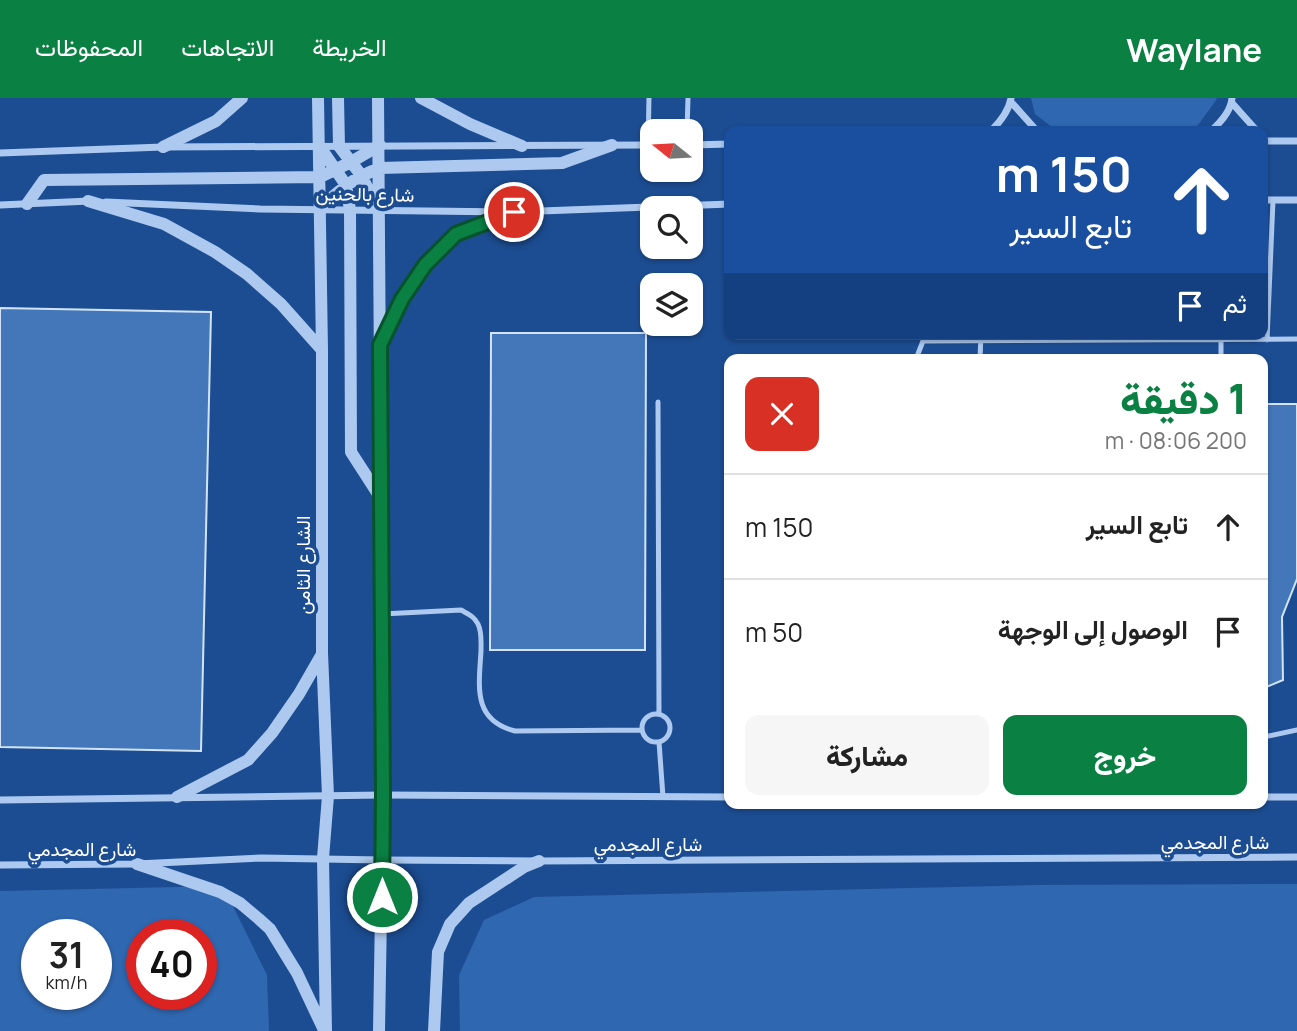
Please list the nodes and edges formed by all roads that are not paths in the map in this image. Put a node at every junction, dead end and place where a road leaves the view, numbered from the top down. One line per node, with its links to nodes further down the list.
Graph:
1 (242, 98): 26 (street)
2 (318, 98): 23 (street, الشارع الثامن)
3 (338, 98): 24 (street)
4 (379, 98): 19 (street)
5 (421, 98): 25 (street)
6 (649, 98): 10 (lane)
7 (688, 98): 11 (lane)
8 (1012, 100): 12 (street); 13 (street)
9 (1232, 101): 14 (street); 15 (street)
10 (649, 119)
11 (687, 119)
12 (996, 126)
13 (1033, 126)
14 (1217, 126)
15 (1253, 126)
16 (1268, 141): 17 (street)
17 (1297, 141)
18 (724, 144): 22 (street)
19 (380, 145): 24 (street); 25 (street); 28 (street); 29 (street)
20 (612, 145): 21 (street); 25 (street); 29 (street)
21 (640, 145)
22 (704, 145)
23 (320, 146): 24 (street); 26 (street); 30 (street); 32 (street, الشارع الثامن)
24 (339, 146): 28 (street)
25 (522, 146)
26 (163, 147): 27 (street)
27 (0, 153)
28 (351, 162): 30 (street); 31 (street)
29 (380, 168): 31 (street); 43 (street)
30 (335, 170): 32 (street); 33 (street)
31 (360, 175): 33 (street); 43 (street)
32 (320, 177): 38 (street); 41 (street, الشارع الثامن)
33 (346, 185): 41 (street); 42 (street)
34 (1268, 200): 35 (street)
35 (1273, 200): 36 (street); 45 (lane)
36 (1297, 200)
37 (88, 201): 38 (street, شارع بالحنين); 41 (street, شارع بالحنين); 52 (street)
38 (27, 204): 40 (street, شارع بالحنين)
39 (724, 204): 44 (street, شارع بالحنين)
40 (0, 205)
41 (320, 208): 42 (street, شارع بالحنين); 52 (street, الشارع الثامن)
42 (350, 209): 43 (street, شارع بالحنين); 56 (street)
43 (378, 210): 44 (street, شارع بالحنين); 51 (street)
44 (514, 212): 51 (street)
45 (1268, 317)
46 (1297, 339): 50 (lane)
47 (938, 340): 53 (lane)
48 (1222, 340): 49 (lane); 54 (lane)
49 (1267, 340)
50 (1268, 340)
51 (380, 345): 56 (street)
52 (323, 350): 58 (street, الشارع الثامن)
53 (918, 354)
54 (1222, 354)
55 (658, 402): 59 (lane)
56 (381, 499): 57 (street)
57 (382, 614): 60 (lane); 64 (street)
58 (322, 653): 65 (street, الشارع الثامن); 66 (street)
59 (659, 714): 60 (lane); 63 (lane)
60 (642, 730): 63 (lane)
61 (1297, 730): 62 (lane)
62 (1268, 736)
63 (659, 742): 67 (lane)
64 (383, 795): 65 (street); 67 (street); 74 (street)
65 (328, 796): 66 (street); 73 (street, الشارع الثامن)
66 (177, 797): 71 (street)
67 (663, 797): 68 (street)
68 (724, 797)
69 (1268, 797): 70 (street)
70 (1297, 797)
71 (0, 800)
72 (1297, 857): 75 (street, شارع المجدمي)
73 (323, 859): 74 (street, شارع المجدمي); 76 (street, شارع المجدمي); 78 (street, الشارع الثامن)
74 (382, 860): 75 (street, شارع المجدمي); 79 (street)
75 (539, 861): 80 (street)
76 (137, 864): 77 (street, شارع المجدمي); 78 (street)
77 (0, 865)
78 (326, 1031)
79 (379, 1031)
80 (433, 1031)

